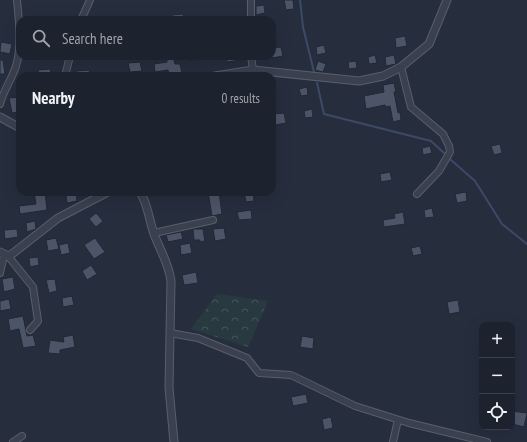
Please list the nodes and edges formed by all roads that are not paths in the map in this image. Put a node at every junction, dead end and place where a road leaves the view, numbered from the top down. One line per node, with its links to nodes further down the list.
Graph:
1 (17, 0): 5 (street)
2 (90, 0): 6 (street)
3 (251, 0): 7 (street)
4 (447, 0): 11 (street)
5 (19, 16)
6 (83, 16)
7 (251, 16)
8 (17, 60): 17 (street)
9 (69, 60): 13 (street)
10 (252, 60): 12 (street)
11 (401, 67): 16 (street); 20 (street)
12 (253, 70): 14 (street); 15 (street)
13 (66, 72)
14 (240, 72)
15 (272, 72)
16 (276, 72)
17 (0, 104)
18 (0, 117): 19 (street)
19 (16, 126)
20 (417, 194)
21 (100, 196): 25 (street)
22 (143, 196): 24 (street)
23 (213, 220): 24 (street)
24 (154, 233): 28 (street)
25 (4, 254): 26 (street); 27 (street)
26 (0, 273)
27 (30, 330)
28 (170, 333): 29 (street); 32 (street)
29 (398, 420): 33 (street); 34 (street)
30 (22, 436): 31 (street)
31 (13, 442)
32 (174, 442)
33 (393, 442)
34 (487, 442)

